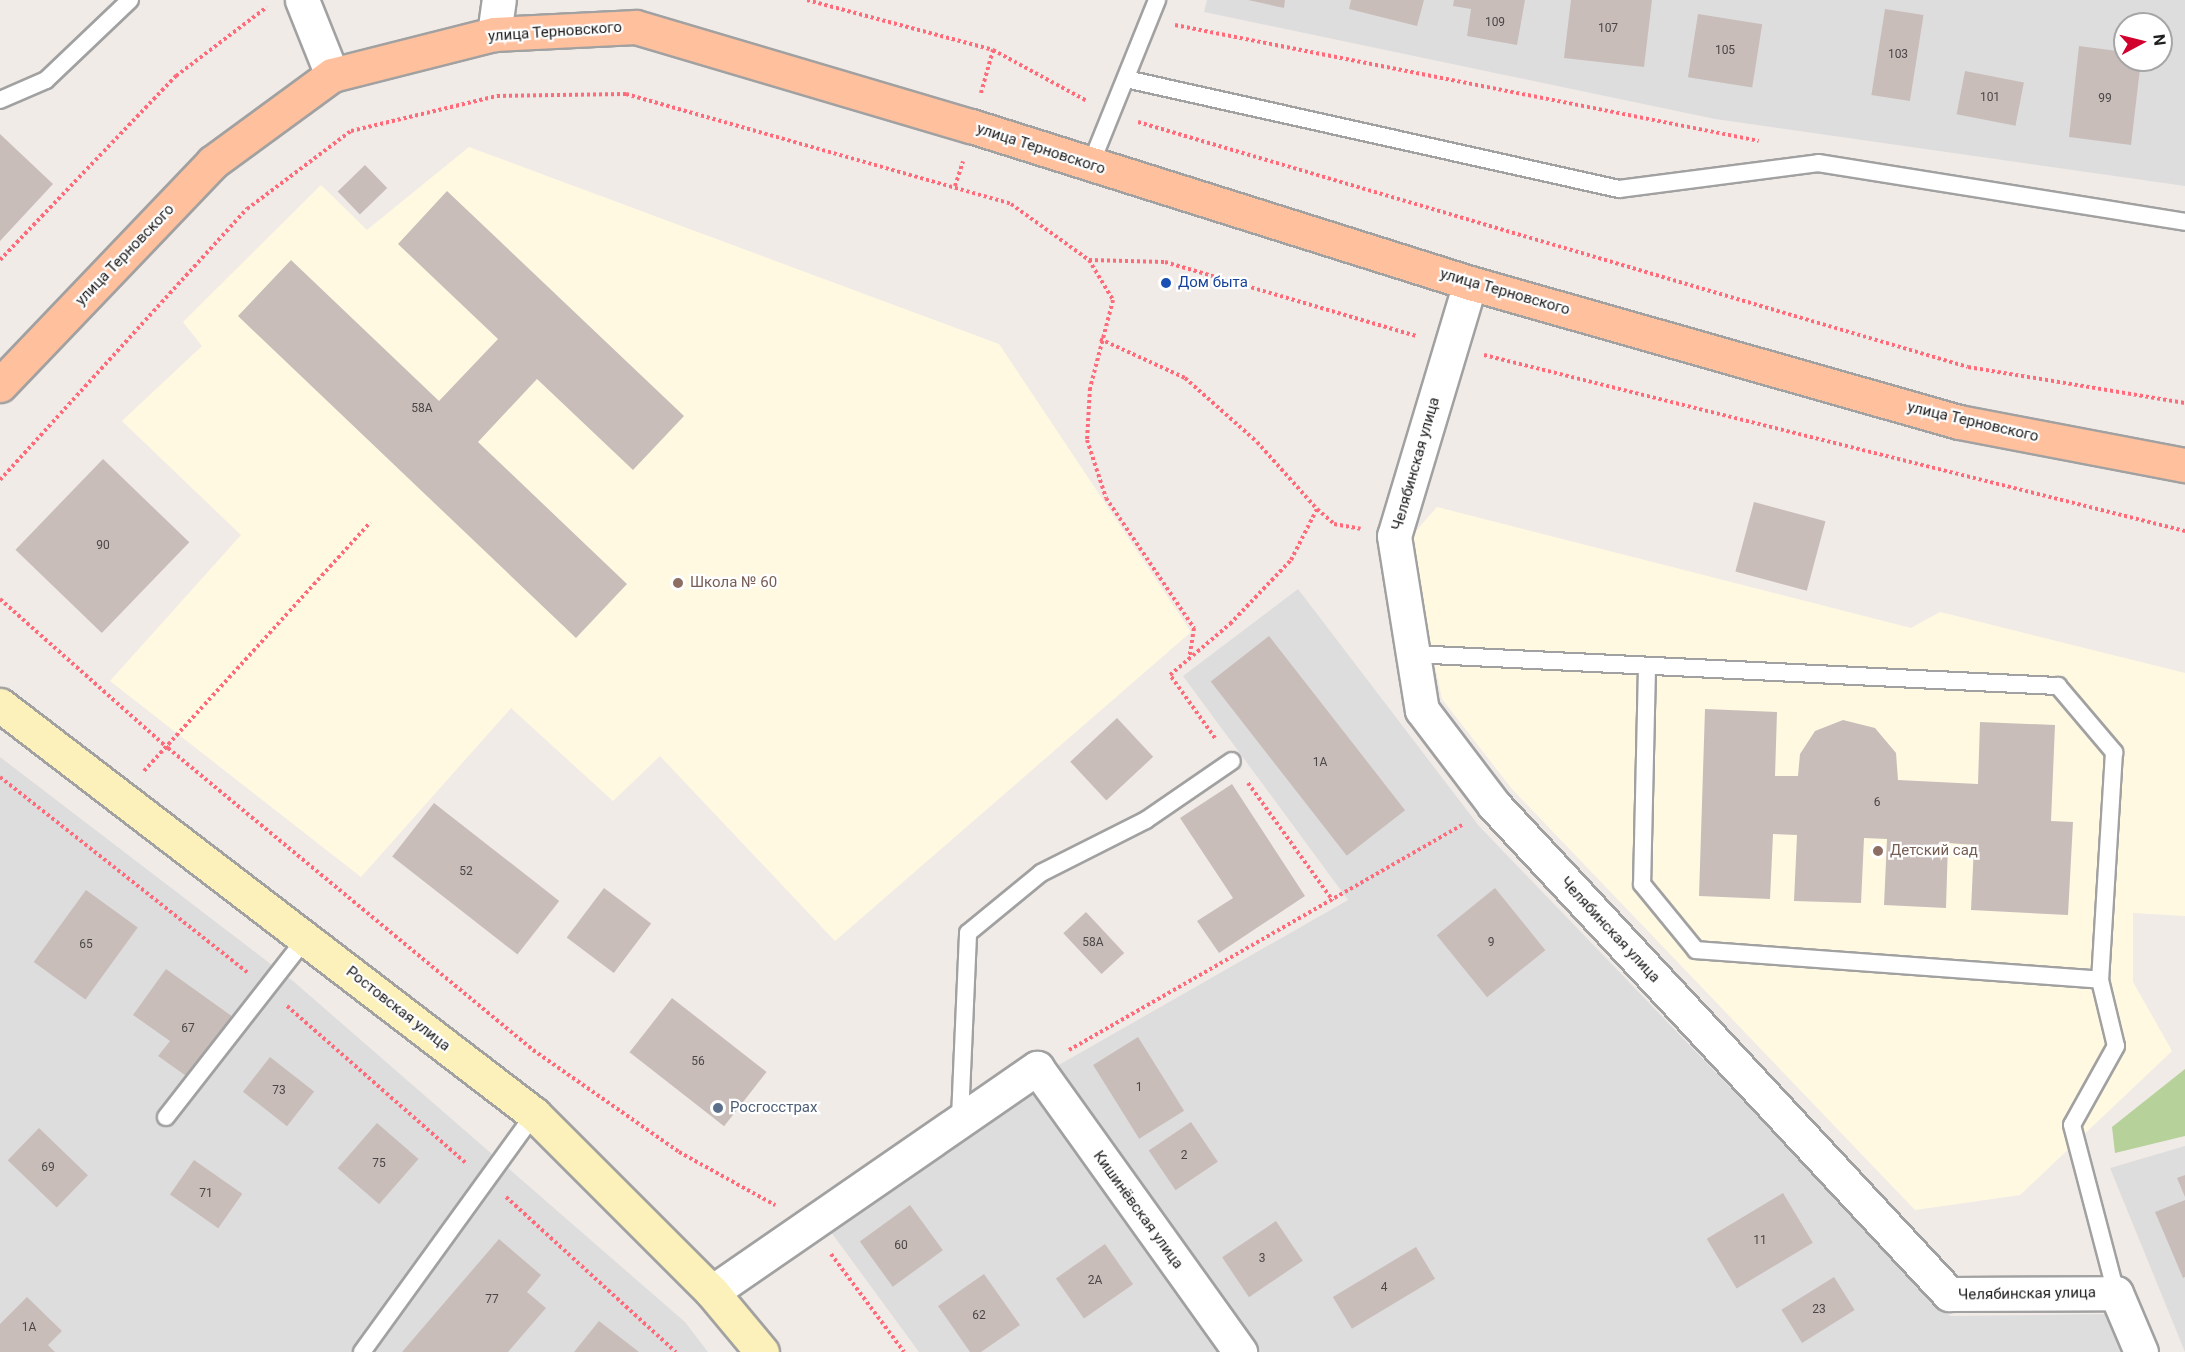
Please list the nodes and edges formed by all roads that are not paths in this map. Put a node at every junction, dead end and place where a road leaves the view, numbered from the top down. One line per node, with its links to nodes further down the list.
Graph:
1 (130, 0): 8 (lane)
2 (302, 0): 6 (street)
3 (499, 0): 5 (street)
4 (1157, 0): 7 (lane)
5 (494, 34): 6 (main road, улица Терновского); 9 (main road, улица Терновского)
6 (332, 75): 12 (main road, улица Терновского)
7 (1126, 79): 9 (lane); 10 (lane)
8 (0, 100)
9 (1090, 166): 11 (main road, улица Терновского)
10 (2185, 222)
11 (1470, 283): 13 (main road, улица Терновского); 14 (street, Челябинская улица)
12 (0, 385)
13 (2185, 465)
14 (1412, 654): 15 (lane); 24 (street, Челябинская улица)
15 (1647, 667): 19 (lane); 19 (lane)
16 (0, 705): 18 (street, Ростовская улица)
17 (1232, 761): 22 (lane)
18 (306, 938): 20 (street, Ростовская улица); 21 (lane)
19 (2100, 980): 24 (lane)
20 (534, 1114): 23 (street, Ростовская улица); 25 (lane)
21 (166, 1117)
22 (960, 1118): 23 (street); 27 (street, Кишинёвская улица)
23 (712, 1292): 26 (street, Ростовская улица)
24 (2116, 1293): 28 (street, Челябинская улица)
25 (362, 1352)
26 (762, 1352)
27 (1240, 1352)
28 (2141, 1352)

